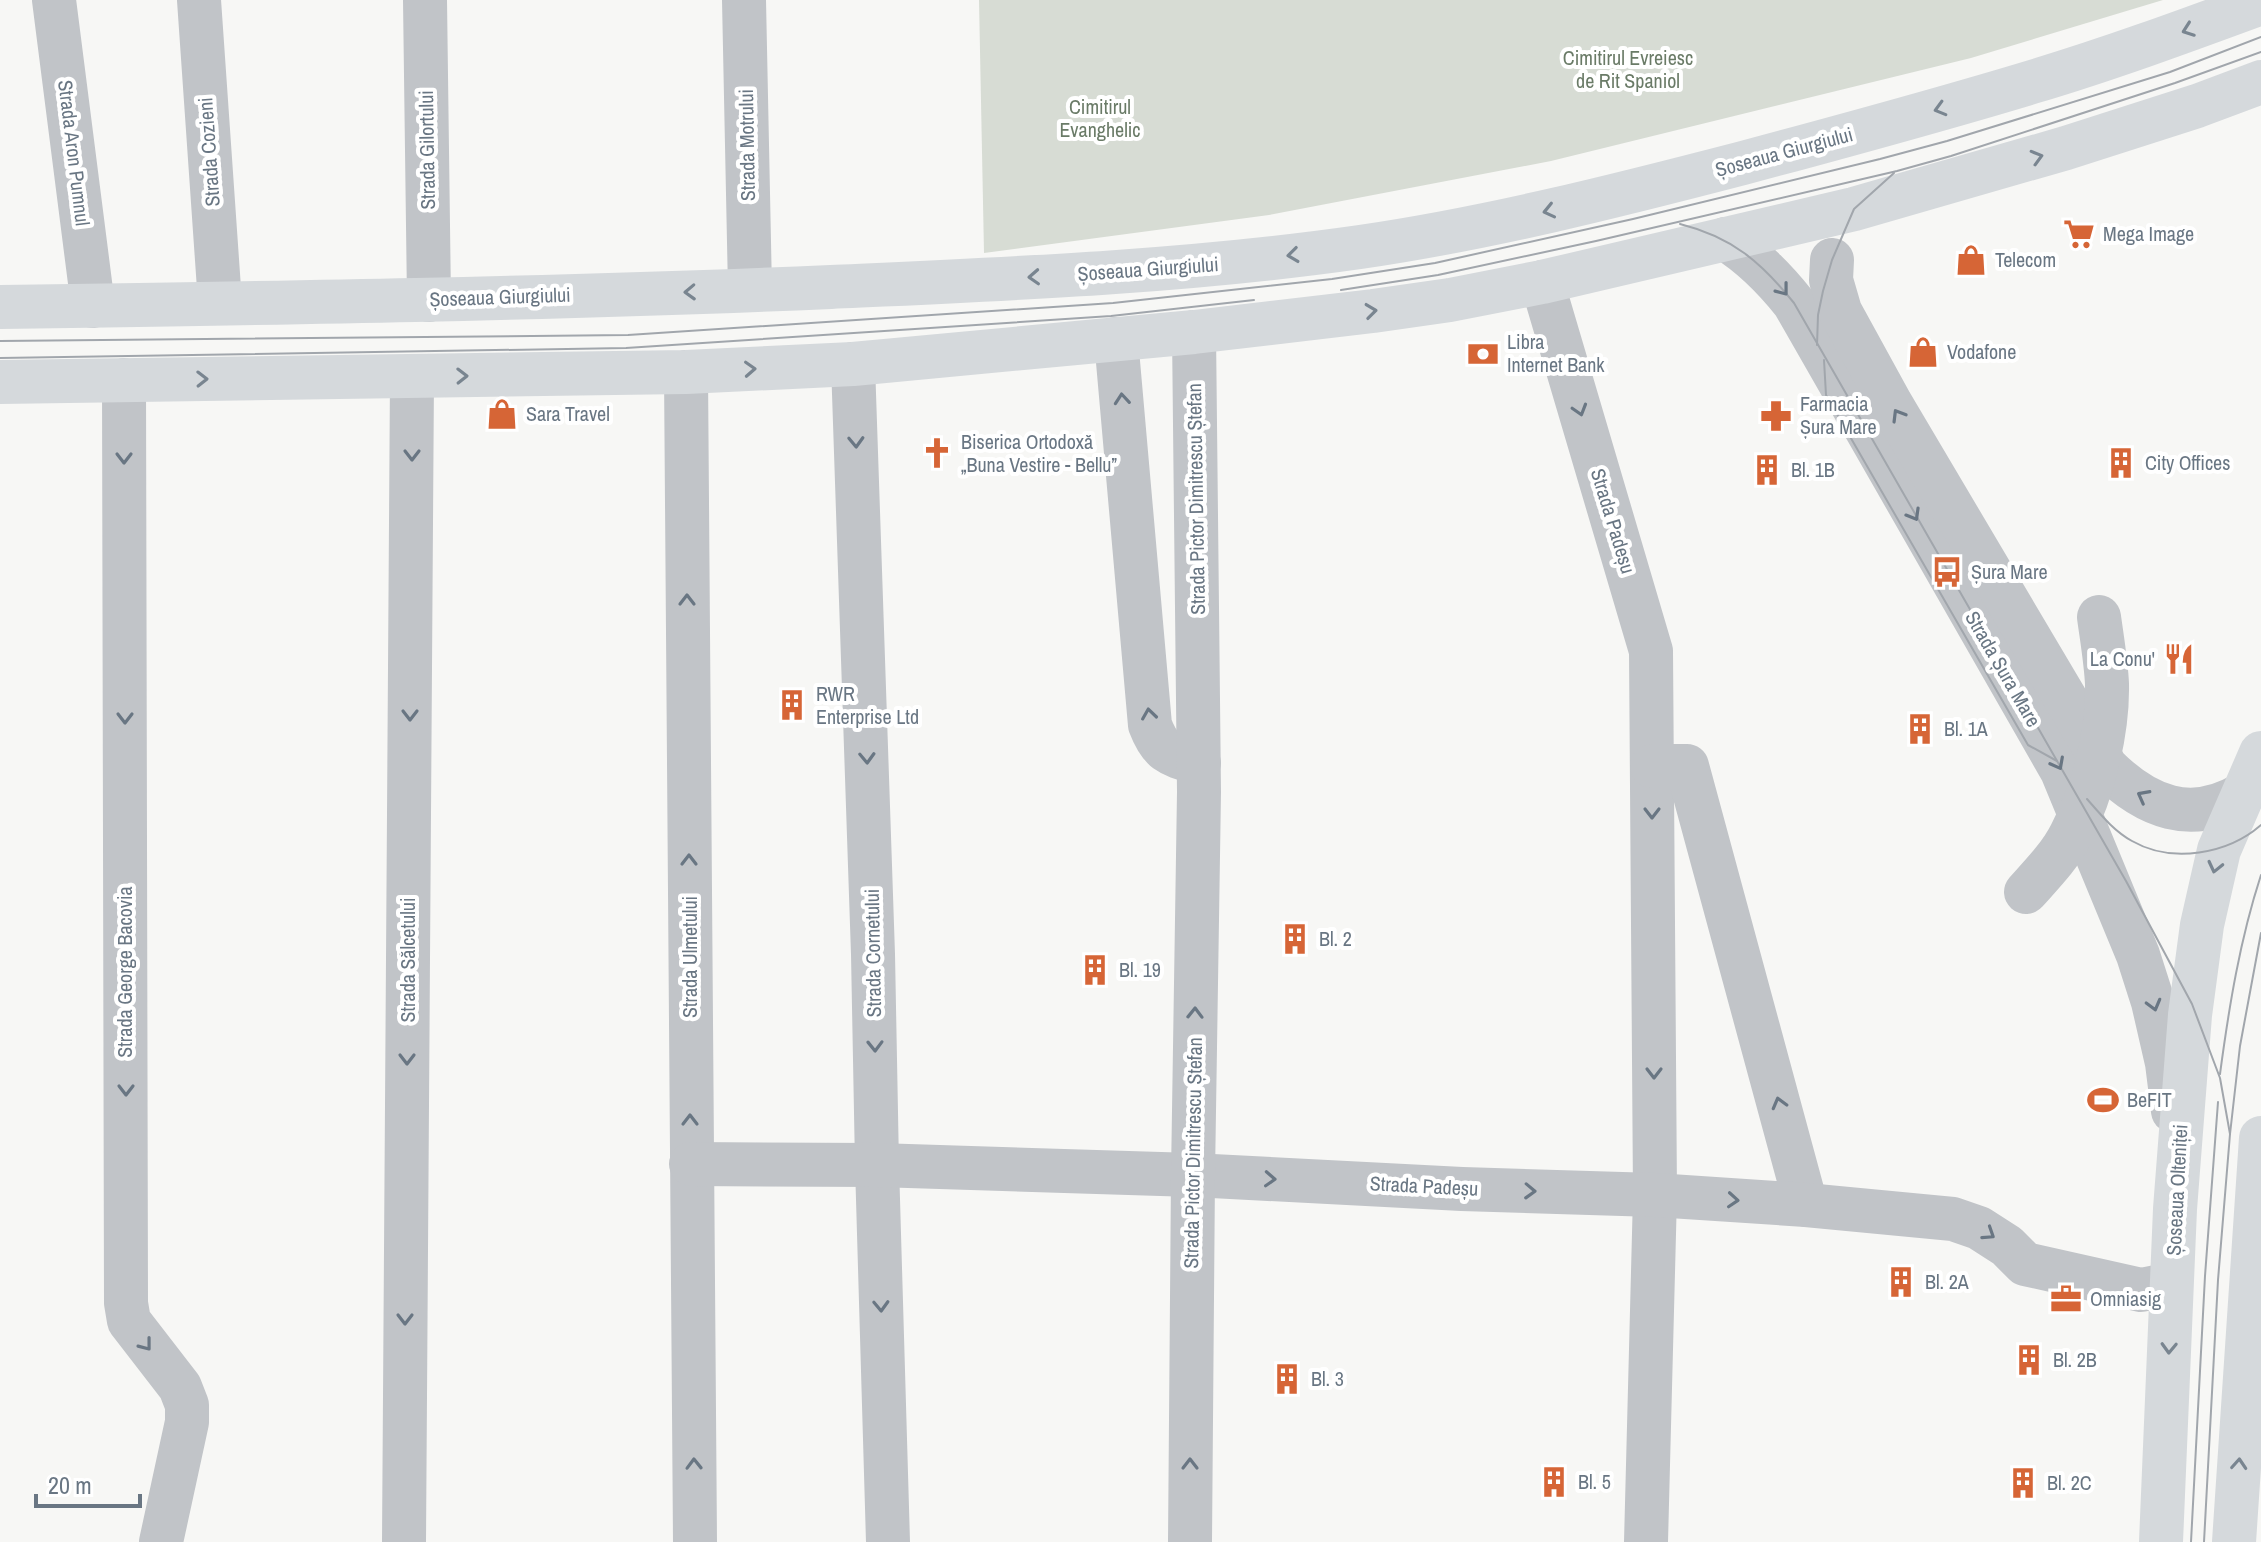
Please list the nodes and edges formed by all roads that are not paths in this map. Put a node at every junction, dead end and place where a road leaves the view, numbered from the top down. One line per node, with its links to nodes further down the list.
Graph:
1 (54, 0): 14 (street, Strada Aron Pumnul)
2 (199, 0): 13 (street, Strada Cozieni)
3 (425, 0): 12 (street, Strada Gilortului)
4 (744, 0): 11 (street, Strada Motrului)
5 (2261, 3): 11 (main road, Șoseaua Giurgiului, one-way to 11)
6 (2261, 82): 7 (main road, one-way to 6)
7 (1854, 209): 8 (main road); 9 (street)
8 (1725, 239): 10 (main road); 18 (street, Strada Șura Mare, one-way to 18)
9 (1832, 260): 18 (street); 28 (street, Strada Șura Mare, one-way to 9)
10 (1542, 282): 16 (main road, one-way to 10); 27 (street, Strada Padeșu, one-way to 27)
11 (750, 290): 12 (main road, Șoseaua Giurgiului, one-way to 12)
12 (429, 300): 13 (main road, Șoseaua Giurgiului)
13 (220, 303): 14 (main road, Șoseaua Giurgiului)
14 (93, 306): 15 (main road, Șoseaua Giurgiului)
15 (0, 307)
16 (1194, 332): 17 (main road); 26 (street, Strada Pictor Dimitrescu Ștefan)
17 (1116, 339): 19 (main road); 26 (street, one-way to 17)
18 (1817, 345): 31 (street, Strada Șura Mare, one-way to 31)
19 (853, 364): 20 (main road, one-way to 19); 33 (street, Strada Cornetului, one-way to 33)
20 (686, 372): 21 (main road, one-way to 20); 32 (street, Strada Ulmetului, one-way to 20)
21 (412, 377): 22 (main road, one-way to 21); 39 (street, Strada Sălcetului, one-way to 39)
22 (124, 380): 23 (main road); 38 (street, Strada George Bacovia, one-way to 38)
23 (0, 382)
24 (2099, 617): 29 (street)
25 (2261, 753): 28 (main road, Șoseaua Olteniței)
26 (1199, 763): 34 (street, Strada Pictor Dimitrescu Ștefan, one-way to 26)
27 (1652, 766): 35 (street, Strada Padeșu, one-way to 35); 36 (street, one-way to 27)
28 (2243, 794): 31 (main road, Șoseaua Olteniței, one-way to 31)
29 (2026, 892)
30 (2261, 1138): 45 (main road, one-way to 30)
31 (2179, 1149): 37 (main road, Șoseaua Olteniței)
32 (691, 1164): 33 (street, Strada Padeșu); 40 (street, Strada Ulmetului, one-way to 32)
33 (877, 1165): 34 (street, Strada Padeșu); 41 (street, Strada Cornetului, one-way to 41)
34 (1193, 1175): 35 (street, Strada Padeșu, one-way to 35); 42 (street, Strada Pictor Dimitrescu Ștefan, one-way to 34)
35 (1655, 1195): 36 (street, Strada Padeșu, one-way to 36); 43 (street, Strada Padeșu)
36 (1806, 1205): 37 (street, Strada Padeșu, one-way to 37)
37 (2171, 1284): 44 (main road, Șoseaua Olteniței, one-way to 44)
38 (161, 1542)
39 (404, 1542)
40 (695, 1542)
41 (888, 1542)
42 (1190, 1542)
43 (1646, 1542)
44 (2161, 1542)
45 (2234, 1542)

